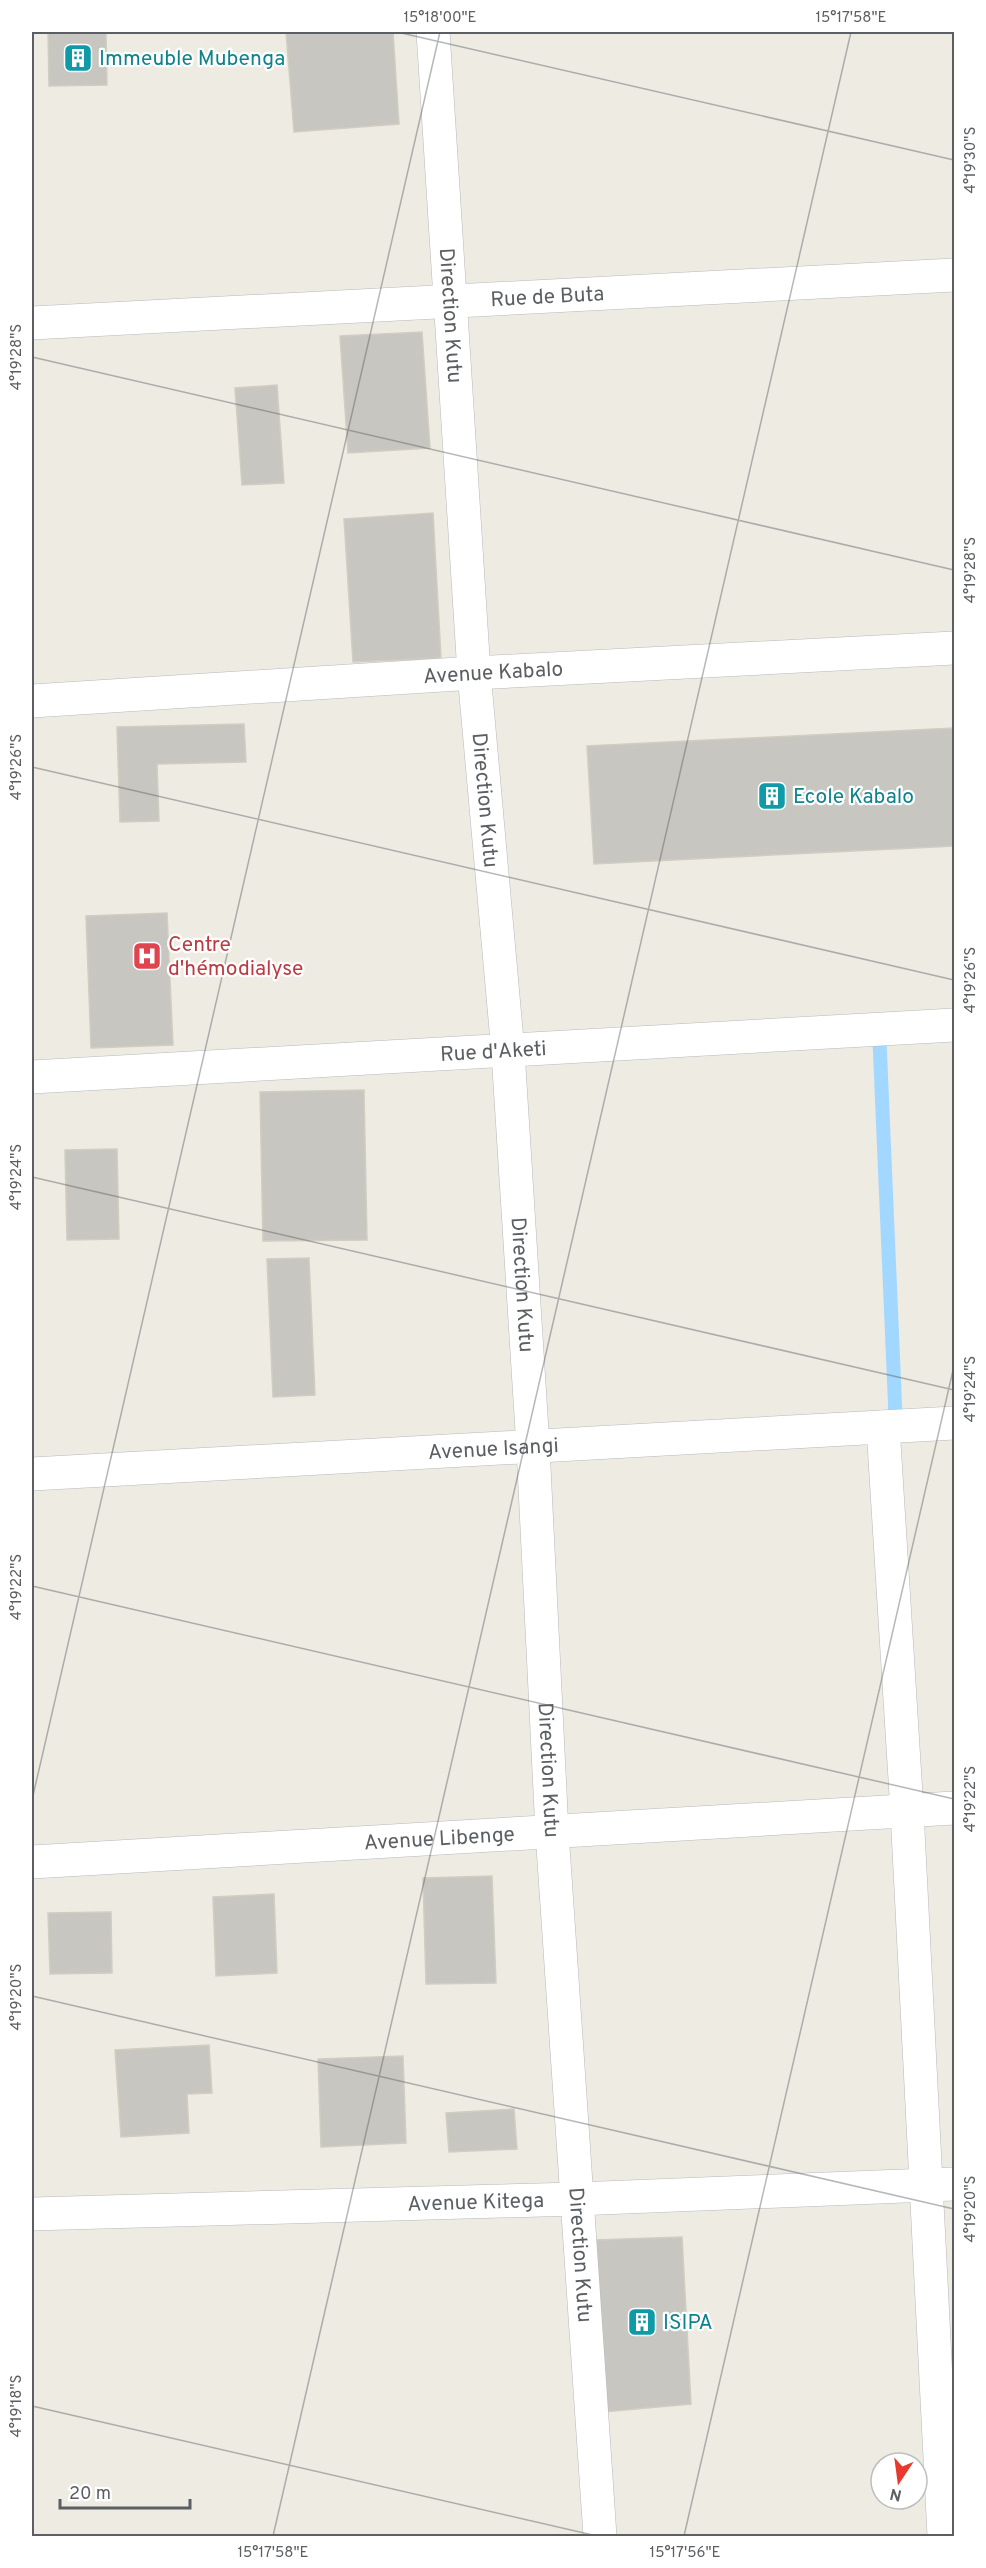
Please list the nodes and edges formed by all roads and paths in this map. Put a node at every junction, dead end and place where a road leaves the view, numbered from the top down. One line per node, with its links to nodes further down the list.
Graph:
1 (433, 32): 3 (street, Direction Kutu)
2 (954, 275): 3 (street, Rue de Buta)
3 (449, 300): 4 (street, Rue de Buta); 6 (street, Direction Kutu)
4 (32, 323)
5 (954, 648): 6 (street, Avenue Kabalo)
6 (474, 673): 7 (street, Avenue Kabalo); 9 (street, Direction Kutu)
7 (32, 701)
8 (954, 1025): 9 (street, Rue d'Aketi)
9 (508, 1052): 10 (street, Rue d'Aketi); 13 (street, Direction Kutu)
10 (32, 1077)
11 (954, 1423): 12 (street, Avenue Isangi)
12 (883, 1427): 13 (street, Avenue Isangi); 16 (street)
13 (533, 1447): 14 (street, Avenue Isangi); 17 (street, Direction Kutu)
14 (32, 1474)
15 (954, 1808): 16 (street, Avenue Libenge)
16 (907, 1811): 17 (street, Avenue Libenge); 19 (street)
17 (552, 1832): 18 (street, Avenue Libenge); 20 (street, Direction Kutu)
18 (32, 1862)
19 (940, 2184): 20 (street, Avenue Kitega); 23 (street)
20 (576, 2199): 21 (street, Avenue Kitega); 22 (street, Direction Kutu)
21 (32, 2214)
22 (600, 2536)
23 (944, 2536)

